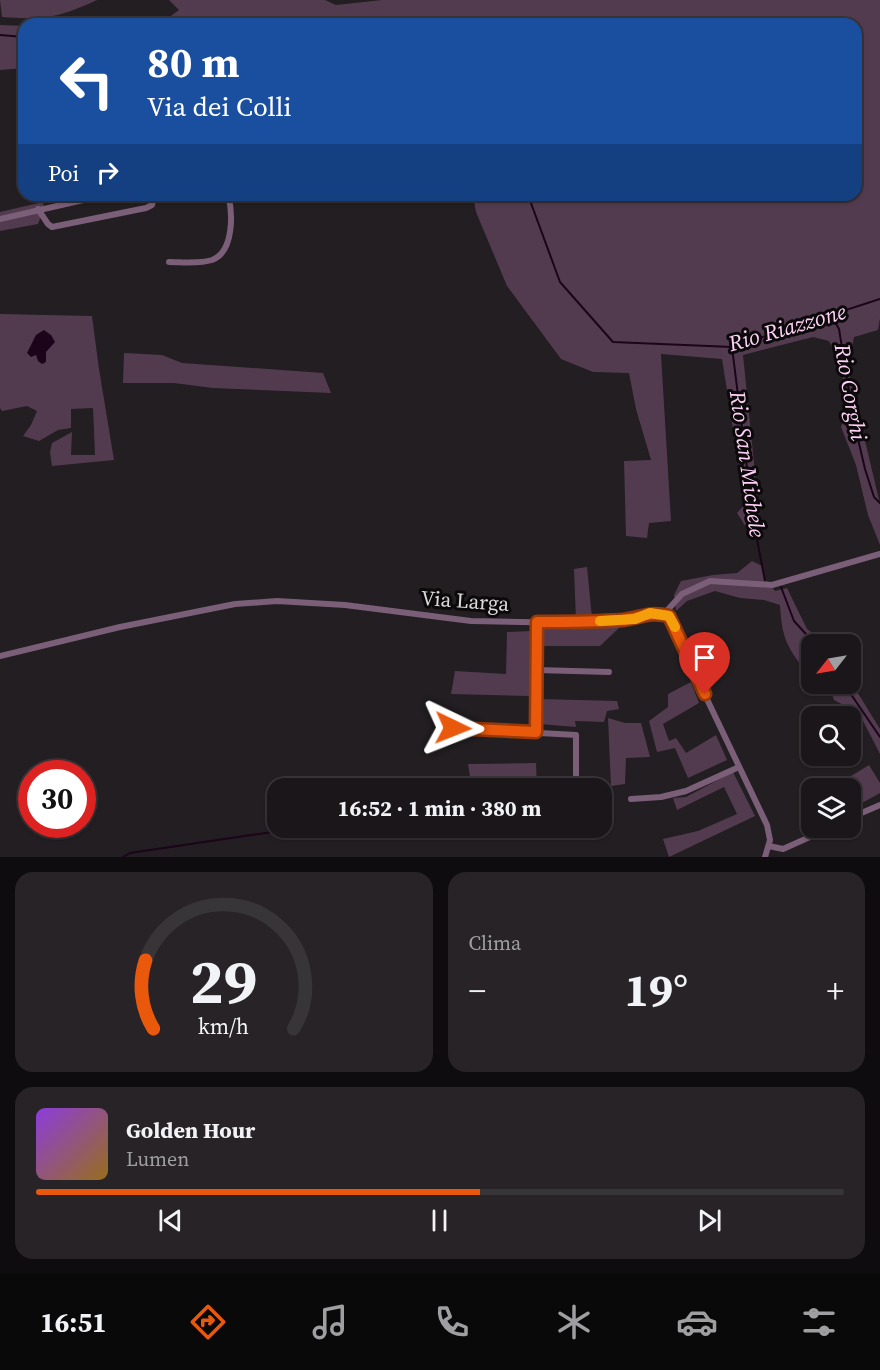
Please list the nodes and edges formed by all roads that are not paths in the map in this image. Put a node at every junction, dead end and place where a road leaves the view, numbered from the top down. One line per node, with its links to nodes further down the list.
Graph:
1 (83, 201): 4 (street)
2 (153, 201): 4 (street)
3 (229, 201): 6 (street)
4 (38, 209): 5 (street)
5 (0, 219)
6 (169, 262)
7 (880, 554): 8 (street)
8 (663, 615): 9 (street, Via Larga); 15 (street)
9 (537, 622): 10 (street, Via Larga); 11 (street)
10 (0, 656)
11 (537, 670): 12 (street); 14 (street)
12 (609, 672)
13 (453, 728): 14 (street)
14 (536, 732): 16 (street)
15 (739, 767): 17 (street); 21 (street)
16 (576, 776)
17 (631, 799)
18 (880, 805): 19 (street)
19 (861, 814)
20 (808, 838): 21 (street)
21 (769, 846): 22 (street)
22 (765, 857)

